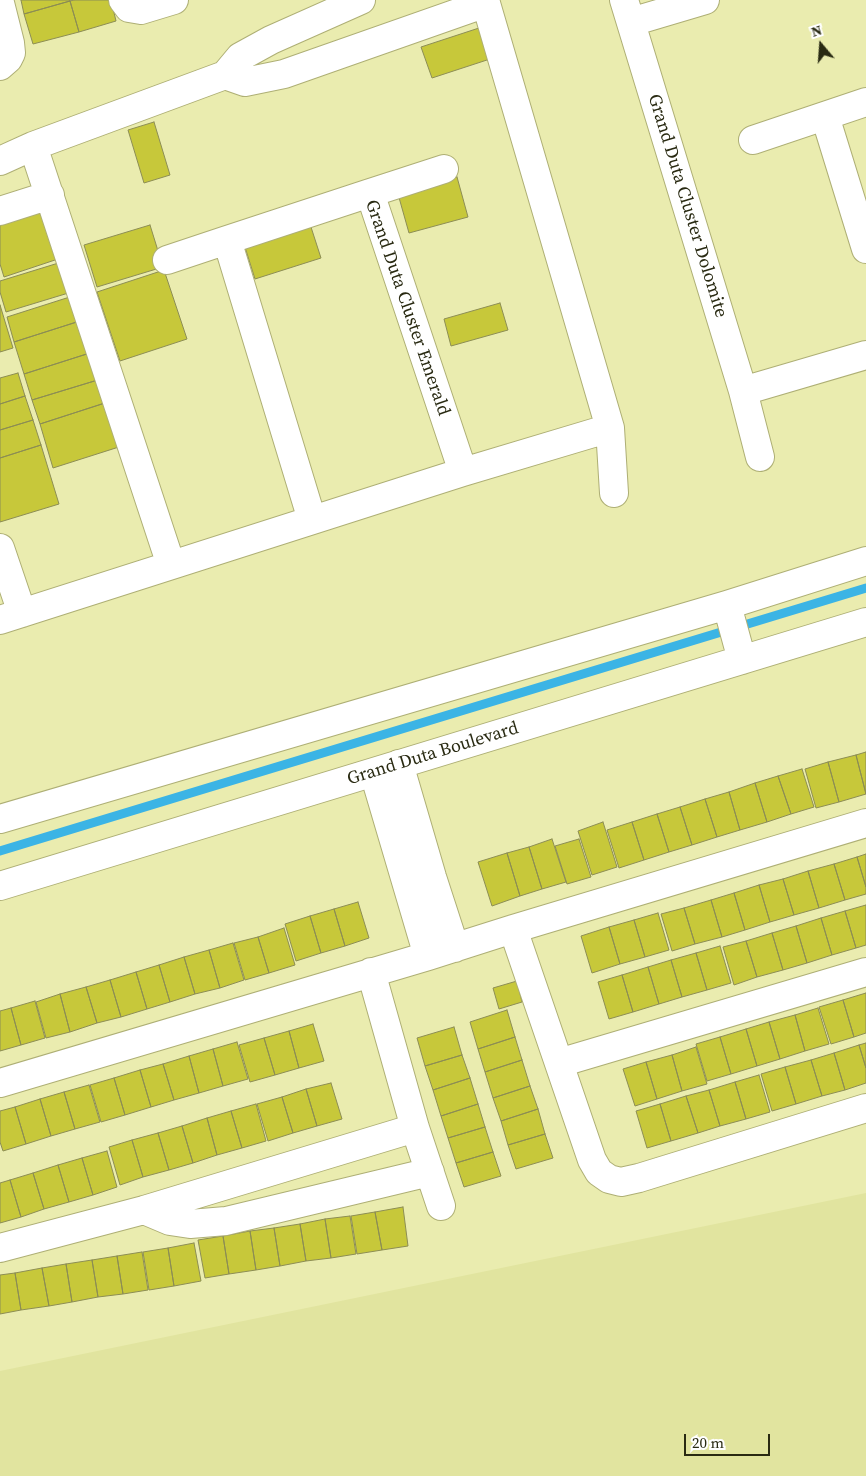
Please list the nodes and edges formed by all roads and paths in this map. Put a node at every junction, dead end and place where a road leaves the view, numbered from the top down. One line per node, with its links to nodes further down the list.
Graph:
1 (123, 0): 2 (street)
2 (174, 0)
3 (360, 0): 9 (street)
4 (705, 0): 7 (street, Grand Duta Cluster Dolomite)
5 (485, 1): 9 (street); 24 (street)
6 (0, 3): 8 (street)
7 (627, 11): 23 (street, Grand Duta Cluster Dolomite)
8 (5, 54)
9 (225, 75): 13 (street)
10 (866, 102): 11 (street)
11 (825, 116): 12 (street); 20 (street)
12 (753, 140)
13 (33, 146): 14 (street); 17 (street)
14 (0, 161)
15 (444, 169): 16 (street)
16 (370, 193): 19 (street, Grand Duta Cluster Emerald); 26 (street, Grand Duta Cluster Emerald)
17 (50, 195): 18 (street); 31 (street)
18 (0, 210)
19 (227, 240): 21 (street, Grand Duta Cluster Emerald); 28 (street)
20 (866, 249)
21 (166, 260)
22 (866, 355): 23 (street)
23 (743, 391): 25 (street, Grand Duta Cluster Dolomite)
24 (610, 428): 26 (street); 27 (street)
25 (760, 456)
26 (463, 472): 28 (street)
27 (614, 493)
28 (312, 520): 31 (street)
29 (0, 548): 32 (street)
30 (866, 561): 34 (street, Grand Duta Boulevard)
31 (171, 565): 32 (street)
32 (11, 616)
33 (866, 622): 34 (street, Grand Duta Boulevard)
34 (734, 631): 35 (street, Grand Duta Boulevard); 36 (street, Grand Duta Boulevard)
35 (386, 769): 38 (street, Grand Duta Boulevard); 40 (street); 41 (street)
36 (0, 819)
37 (866, 823): 39 (street)
38 (0, 886)
39 (513, 929): 40 (street); 44 (street)
40 (455, 948): 41 (street)
41 (428, 956): 42 (street)
42 (371, 972): 45 (street); 47 (street)
43 (866, 972): 44 (street)
44 (559, 1063): 46 (street)
45 (0, 1084)
46 (866, 1108)
47 (415, 1128): 48 (street); 50 (street)
48 (430, 1172): 49 (street); 50 (street)
49 (441, 1206)
50 (144, 1210): 51 (street)
51 (0, 1248)

